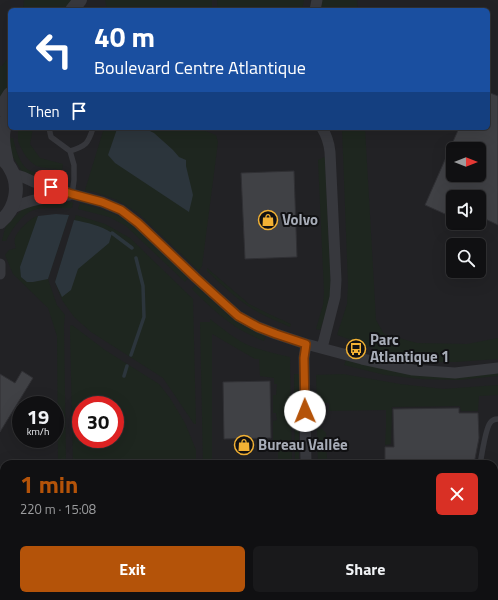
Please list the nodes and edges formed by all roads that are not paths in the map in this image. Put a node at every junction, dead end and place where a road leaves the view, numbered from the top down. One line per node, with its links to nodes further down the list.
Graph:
1 (80, 0): 2 (street)
2 (74, 8)
3 (8, 97): 4 (street)
4 (0, 109)
5 (8, 116): 10 (street)
6 (49, 130): 9 (lane)
7 (92, 130): 9 (lane)
8 (323, 130): 17 (street)
9 (70, 151): 11 (lane)
10 (7, 165): 11 (street); 12 (street)
11 (72, 194): 12 (street); 16 (street)
12 (11, 209): 13 (street)
13 (0, 222)
14 (0, 264): 15 (street)
15 (0, 274)
16 (306, 344): 17 (street); 20 (street)
17 (322, 348): 18 (street)
18 (498, 368)
19 (498, 419): 21 (lane)
20 (306, 460)
21 (481, 460)

